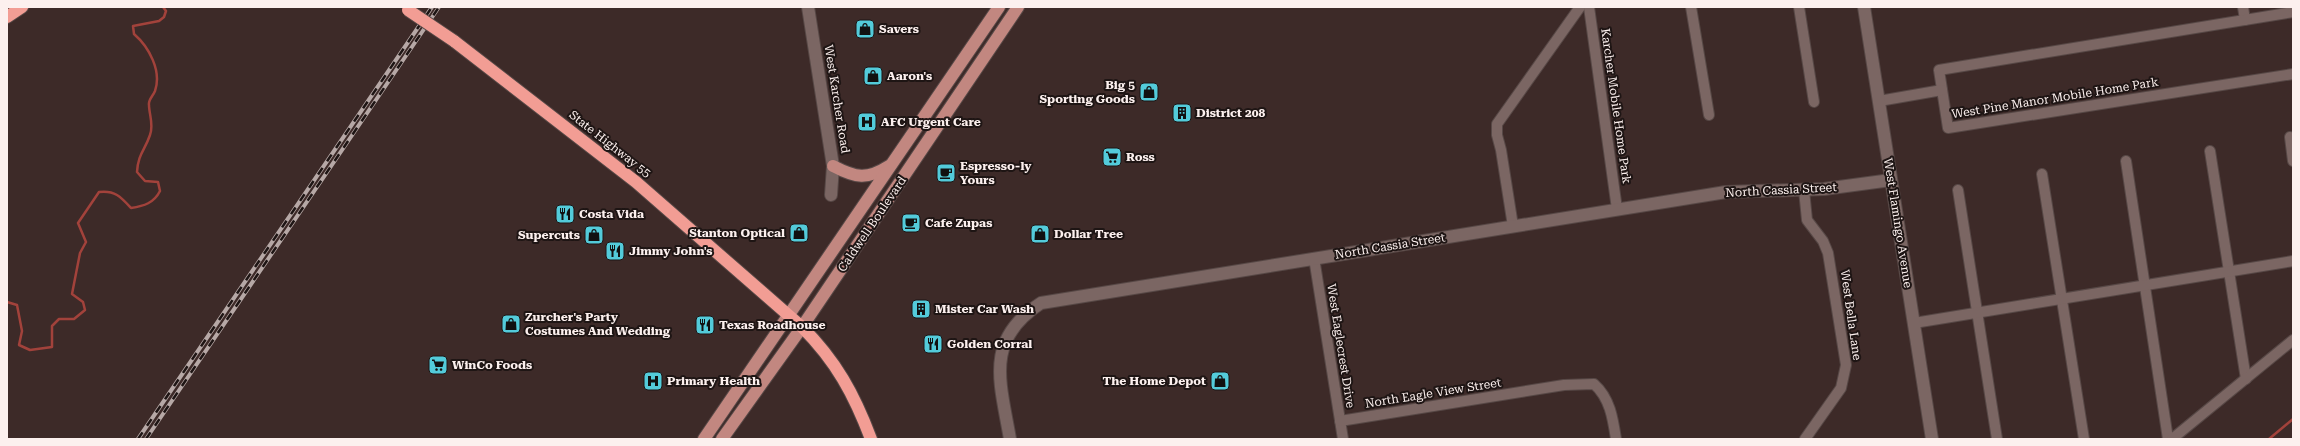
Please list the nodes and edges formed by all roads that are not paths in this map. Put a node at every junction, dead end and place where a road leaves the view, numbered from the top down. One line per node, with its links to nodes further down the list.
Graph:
1 (14, 7): 13 (highway)
2 (22, 7): 15 (highway)
3 (808, 7): 27 (street, West Karcher Road)
4 (999, 7): 26 (main road, Caldwell Boulevard)
5 (1018, 7): 43 (main road, Caldwell Boulevard)
6 (1580, 7): 34 (street)
7 (1589, 7): 33 (street, Karcher Mobile Home Park)
8 (1691, 7): 21 (street)
9 (1799, 7): 20 (street)
10 (1864, 7): 19 (street, West Flamingo Avenue)
11 (2243, 7): 16 (street)
12 (406, 8): 41 (highway, State Highway 55, bridge)
13 (7, 12)
14 (2293, 12): 16 (street, West Pine Manor Mobile Home Park)
15 (7, 17)
16 (2245, 20): 18 (street, West Pine Manor Mobile Home Park)
17 (2293, 74): 18 (street, West Pine Manor Mobile Home Park)
18 (1942, 90): 19 (street)
19 (1878, 101): 29 (street, West Flamingo Avenue)
20 (1814, 102)
21 (1709, 115)
22 (2290, 137): 25 (street)
23 (2210, 151): 37 (street)
24 (2126, 161): 38 (street)
25 (2293, 162)
26 (893, 163): 27 (main road); 41 (main road, Caldwell Boulevard)
27 (833, 166): 32 (street, West Karcher Road)
28 (2042, 174): 39 (street)
29 (1891, 180): 30 (street, North Cassia Street); 42 (street, West Flamingo Avenue)
30 (1804, 190): 33 (street, North Cassia Street); 53 (street, West Bella Lane)
31 (1958, 190): 40 (street)
32 (831, 195)
33 (1617, 209): 34 (street, North Cassia Street)
34 (1513, 226): 35 (street, North Cassia Street)
35 (1314, 258): 46 (street, West Eaglecrest Drive); 50 (street, North Cassia Street)
36 (2293, 261): 37 (street)
37 (2230, 271): 38 (street); 45 (street)
38 (2146, 284): 39 (street); 57 (street)
39 (2062, 298): 40 (street); 56 (street)
40 (1977, 312): 42 (street); 55 (street)
41 (790, 315): 43 (highway); 47 (main road, Caldwell Boulevard)
42 (1914, 323): 54 (street, West Flamingo Avenue)
43 (802, 327): 48 (main road, Caldwell Boulevard); 49 (highway)
44 (2293, 340): 45 (street)
45 (2246, 378): 58 (street)
46 (1340, 421): 51 (street, West Eaglecrest Drive); 52 (street, North Eagle View Street)
47 (704, 439)
48 (722, 439)
49 (871, 439)
50 (1010, 439)
51 (1342, 439)
52 (1616, 439)
53 (1805, 439)
54 (1932, 439)
55 (1997, 439)
56 (2084, 439)
57 (2168, 439)
58 (2172, 439)

